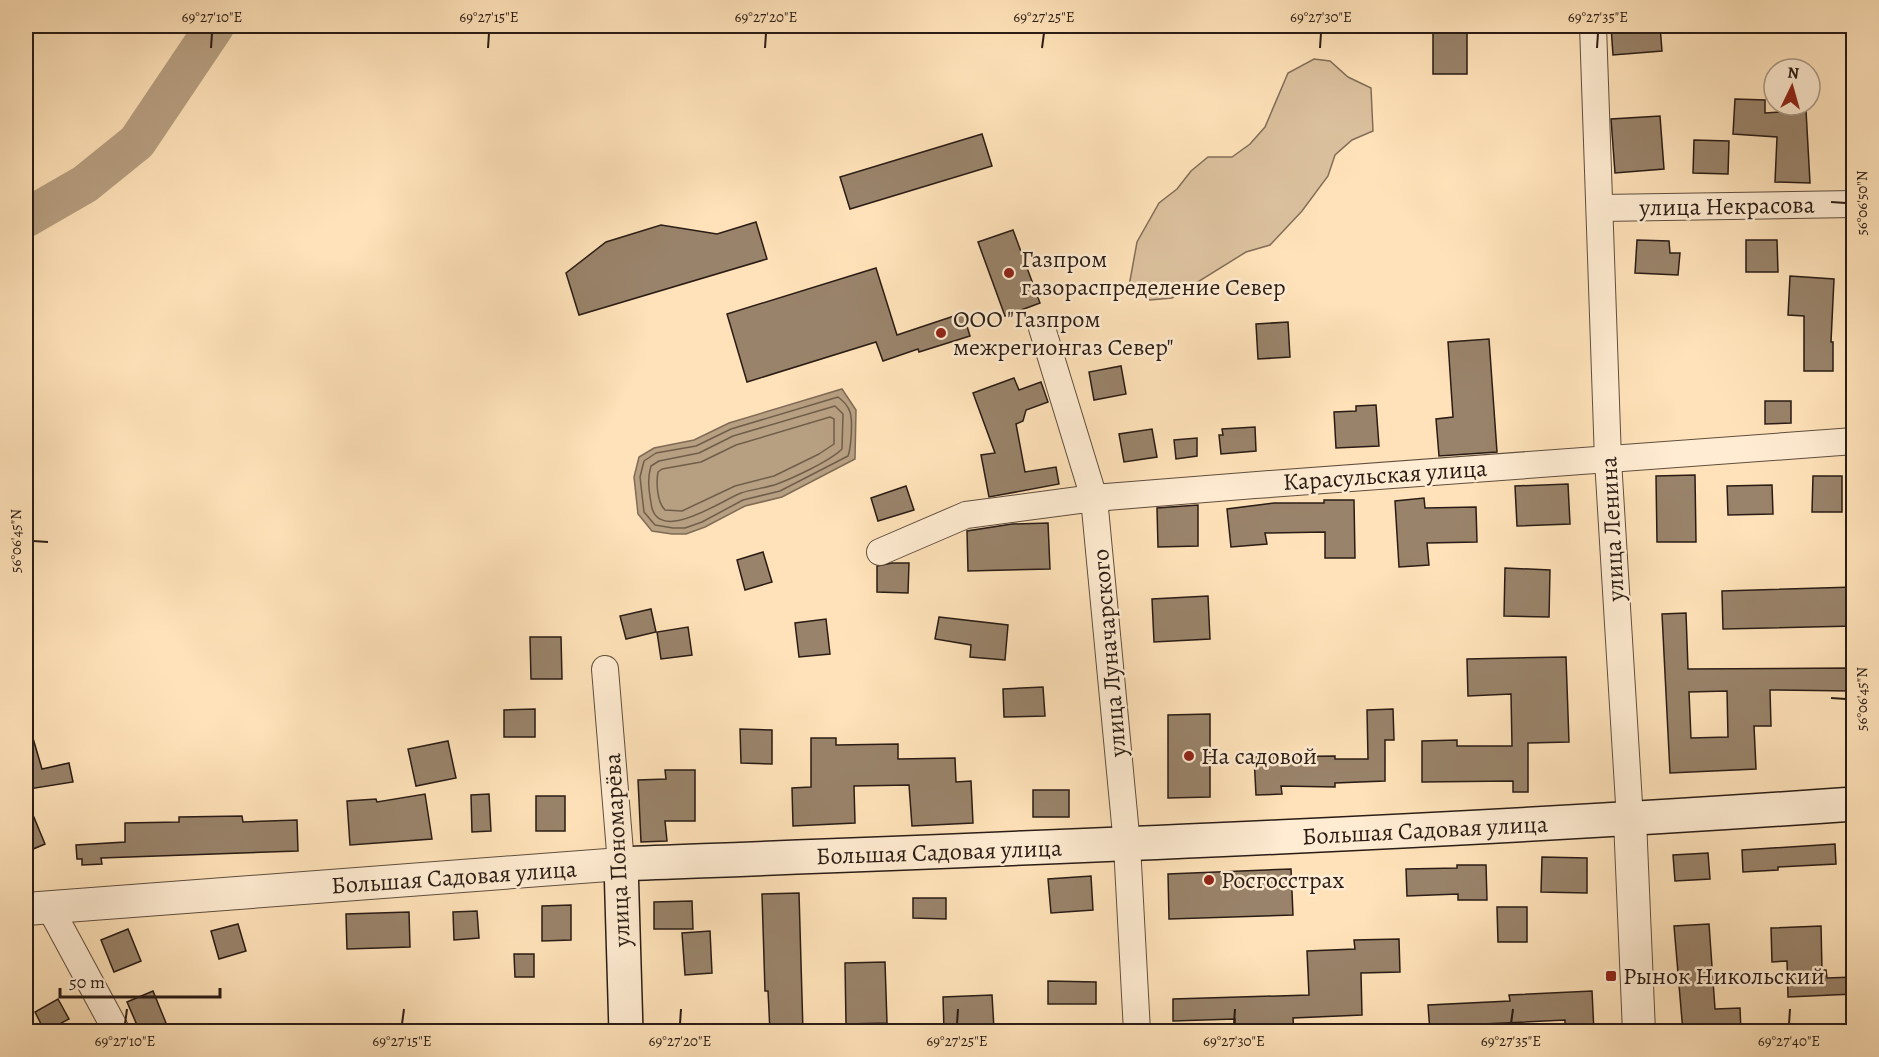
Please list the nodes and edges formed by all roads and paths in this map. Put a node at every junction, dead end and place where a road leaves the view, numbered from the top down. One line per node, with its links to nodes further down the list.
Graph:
1 (1593, 26): 3 (street, улица Ленина)
2 (1854, 204): 3 (street, улица Некрасова)
3 (1600, 208): 6 (street, улица Ленина)
4 (1042, 328): 7 (street)
5 (1854, 441): 6 (street, Карасульская улица)
6 (1608, 460): 7 (street, Карасульская улица); 11 (street, улица Ленина)
7 (1094, 498): 8 (street); 12 (street, улица Луначарского)
8 (880, 552)
9 (605, 669): 13 (street, улица Пономарёва)
10 (1854, 804): 11 (main road, Большая Садовая улица)
11 (1630, 820): 12 (main road, Большая Садовая улица); 18 (street, улица Ленина)
12 (1127, 845): 13 (main road, Большая Садовая улица); 17 (street, улица Луначарского)
13 (621, 864): 14 (street, Большая Садовая улица); 16 (main road, улица Пономарёва)
14 (38, 909): 15 (street)
15 (117, 1032)
16 (626, 1032)
17 (1137, 1032)
18 (1639, 1032)

